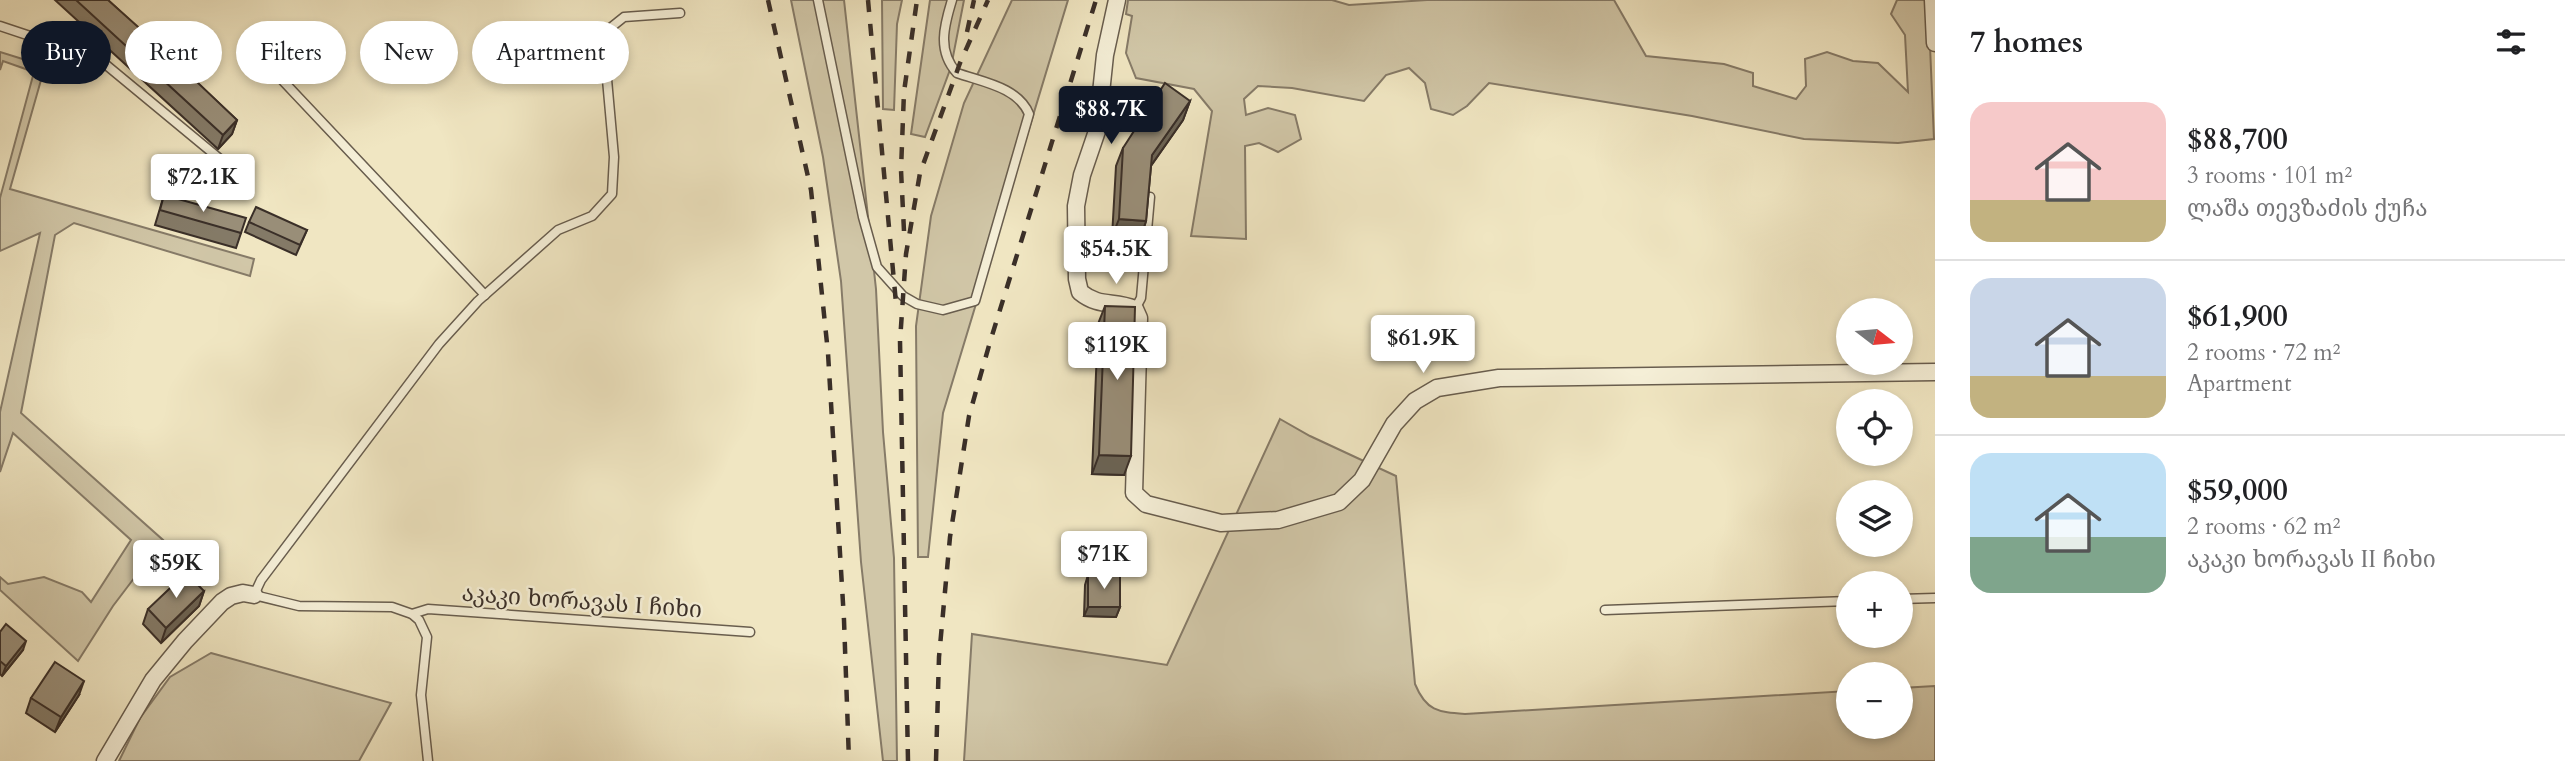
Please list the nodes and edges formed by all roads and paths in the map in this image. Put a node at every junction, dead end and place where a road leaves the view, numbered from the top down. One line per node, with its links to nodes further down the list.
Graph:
1 (818, 0): 2 (lane)
2 (952, 0)
3 (1116, 0): 12 (street)
4 (1933, 0): 7 (street)
5 (680, 13): 11 (lane)
6 (0, 26): 9 (lane)
7 (1935, 43)
8 (286, 84): 11 (lane)
9 (226, 164)
10 (1150, 197): 12 (lane)
11 (485, 295): 14 (lane)
12 (1135, 309): 13 (street)
13 (1935, 372)
14 (254, 595): 19 (lane, აკაკი ხორავას I ჩიხი); 21 (street)
15 (1935, 598): 16 (lane)
16 (1913, 599)
17 (1836, 601): 18 (lane)
18 (1605, 610)
19 (412, 614): 20 (lane, აკაკი ხორავას I ჩიხი); 22 (lane)
20 (751, 632)
21 (105, 761)
22 (428, 761)

